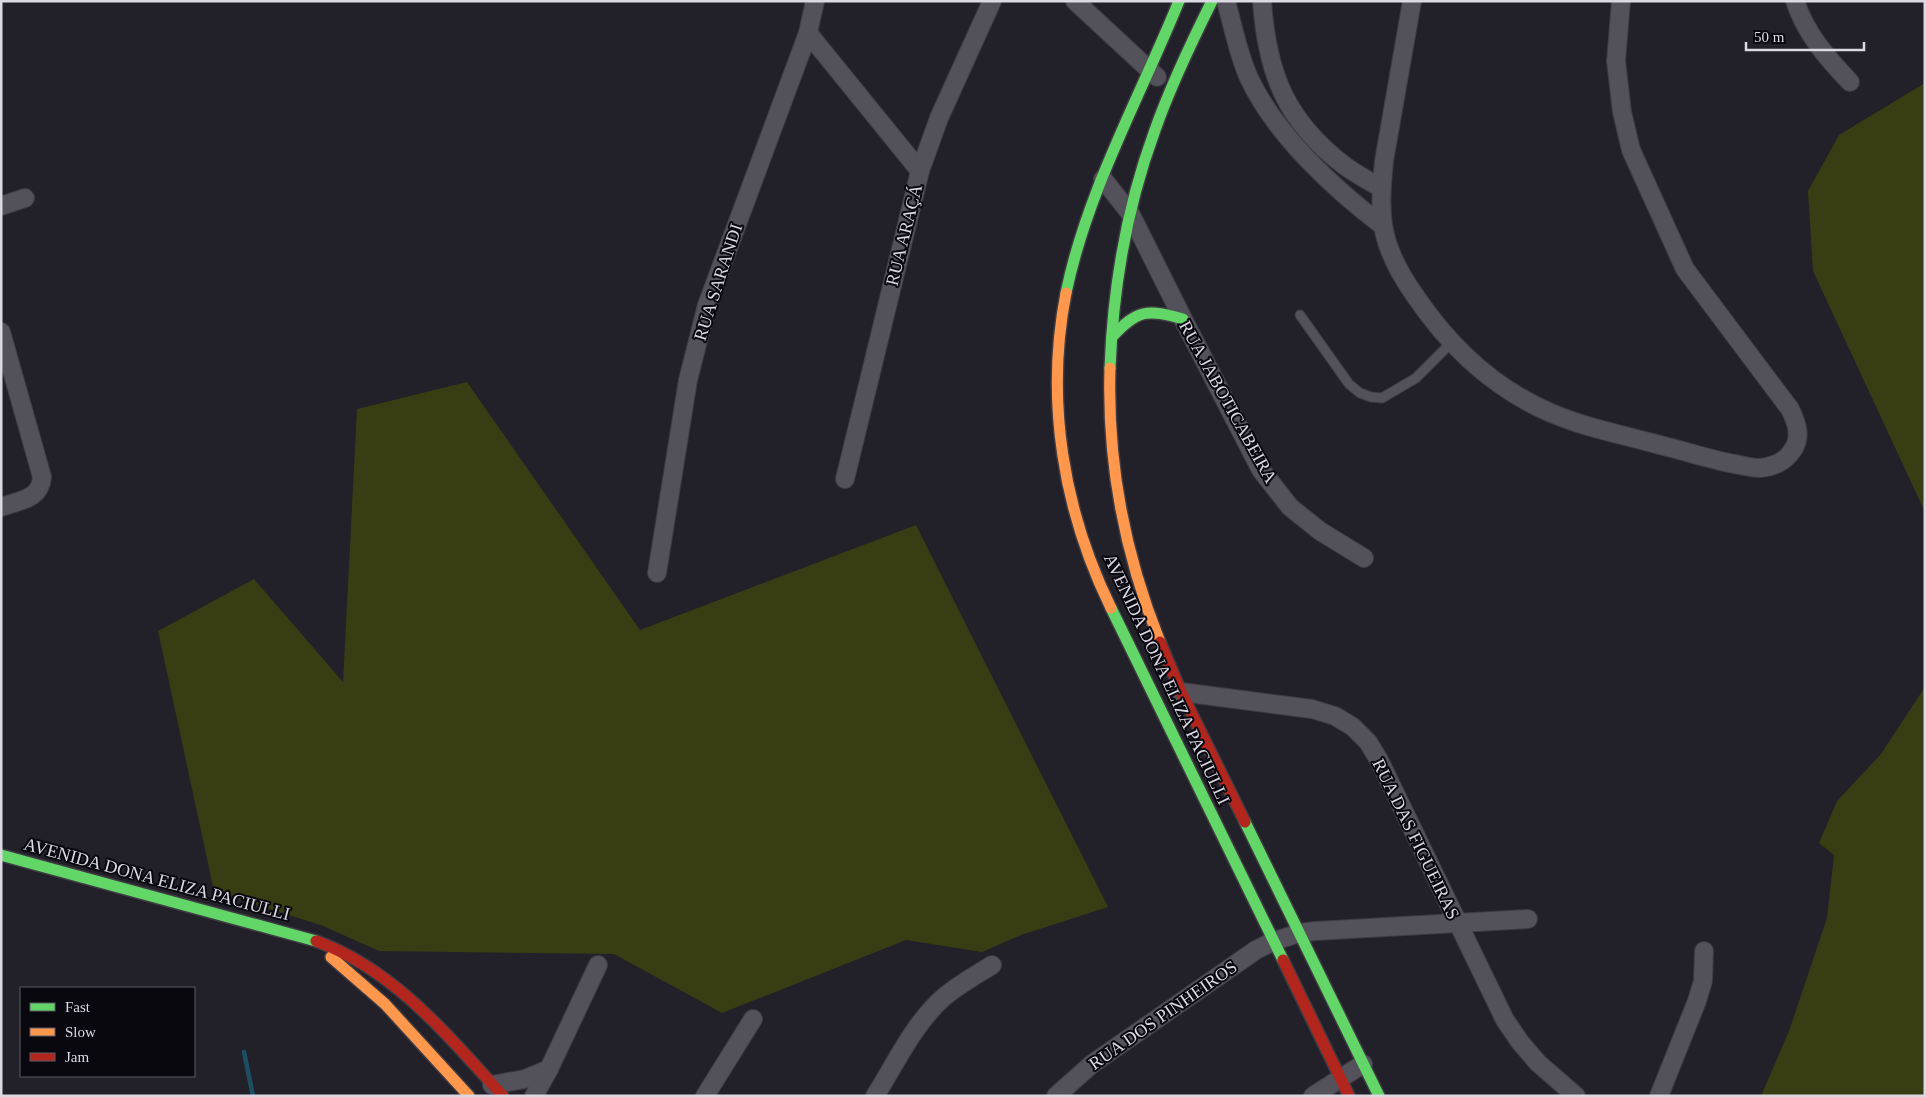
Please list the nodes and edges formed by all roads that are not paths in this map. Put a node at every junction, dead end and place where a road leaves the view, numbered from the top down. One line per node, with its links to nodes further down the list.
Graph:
1 (815, 1): 11 (street, RUA SARANDI)
2 (992, 1): 15 (street, RUA ARAÇÁ)
3 (1075, 1): 12 (street)
4 (1179, 1): 12 (street, AVENIDA DONA ELIZA PACIULLI)
5 (1212, 1): 14 (street, AVENIDA DONA ELIZA PACIULLI)
6 (1226, 1): 21 (street)
7 (1262, 1): 17 (street)
8 (1412, 1): 17 (street)
9 (1621, 1): 26 (street)
10 (1795, 1): 13 (street)
11 (808, 33): 15 (street); 31 (street, RUA SARANDI)
12 (1150, 70): 14 (street); 16 (street, AVENIDA DONA ELIZA PACIULLI)
13 (1850, 82)
14 (1171, 88): 20 (street, AVENIDA DONA ELIZA PACIULLI)
15 (920, 171): 28 (street, RUA ARAÇÁ)
16 (1103, 180): 20 (street, RUA JABOTICABEIRA); 38 (street, AVENIDA DONA ELIZA PACIULLI)
17 (1381, 188): 21 (street)
18 (25, 198): 19 (street)
19 (1, 206)
20 (1130, 213): 23 (street, RUA JABOTICABEIRA); 25 (street, AVENIDA DONA ELIZA PACIULLI)
21 (1383, 226): 26 (street)
22 (1300, 315): 26 (lane)
23 (1182, 319): 25 (street); 30 (street, RUA JABOTICABEIRA)
24 (1, 332): 27 (street)
25 (1112, 337): 32 (street, AVENIDA DONA ELIZA PACIULLI)
26 (1451, 343)
27 (5, 356): 29 (street)
28 (844, 479)
29 (1, 507)
30 (1364, 558)
31 (657, 573)
32 (1181, 692): 35 (street, RUA DAS FIGUEIRAS); 36 (street, AVENIDA DONA ELIZA PACIULLI)
33 (1, 856): 37 (street, AVENIDA DONA ELIZA PACIULLI)
34 (1528, 918): 35 (street, RUA DOS PINHEIROS)
35 (1457, 924): 36 (street, RUA DOS PINHEIROS); 55 (street, RUA DAS FIGUEIRAS)
36 (1300, 933): 38 (street, RUA DOS PINHEIROS); 43 (street, AVENIDA DONA ELIZA PACIULLI)
37 (303, 936): 46 (street, AVENIDA DONA ELIZA PACIULLI); 47 (street, AVENIDA DONA ELIZA PACIULLI)
38 (1274, 941): 45 (street, AVENIDA DONA ELIZA PACIULLI); 51 (street, RUA DOS PINHEIROS)
39 (1704, 951): 56 (street)
40 (598, 965): 44 (street)
41 (992, 965): 50 (street)
42 (754, 1019): 49 (street)
43 (1363, 1064): 45 (street); 54 (street, AVENIDA DONA ELIZA PACIULLI)
44 (549, 1069): 46 (street); 48 (street)
45 (1340, 1078): 52 (street); 53 (street, AVENIDA DONA ELIZA PACIULLI)
46 (497, 1090)
47 (469, 1096)
48 (534, 1096)
49 (706, 1096)
50 (875, 1096)
51 (1056, 1096)
52 (1313, 1096)
53 (1349, 1096)
54 (1379, 1096)
55 (1576, 1096)
56 (1659, 1096)

